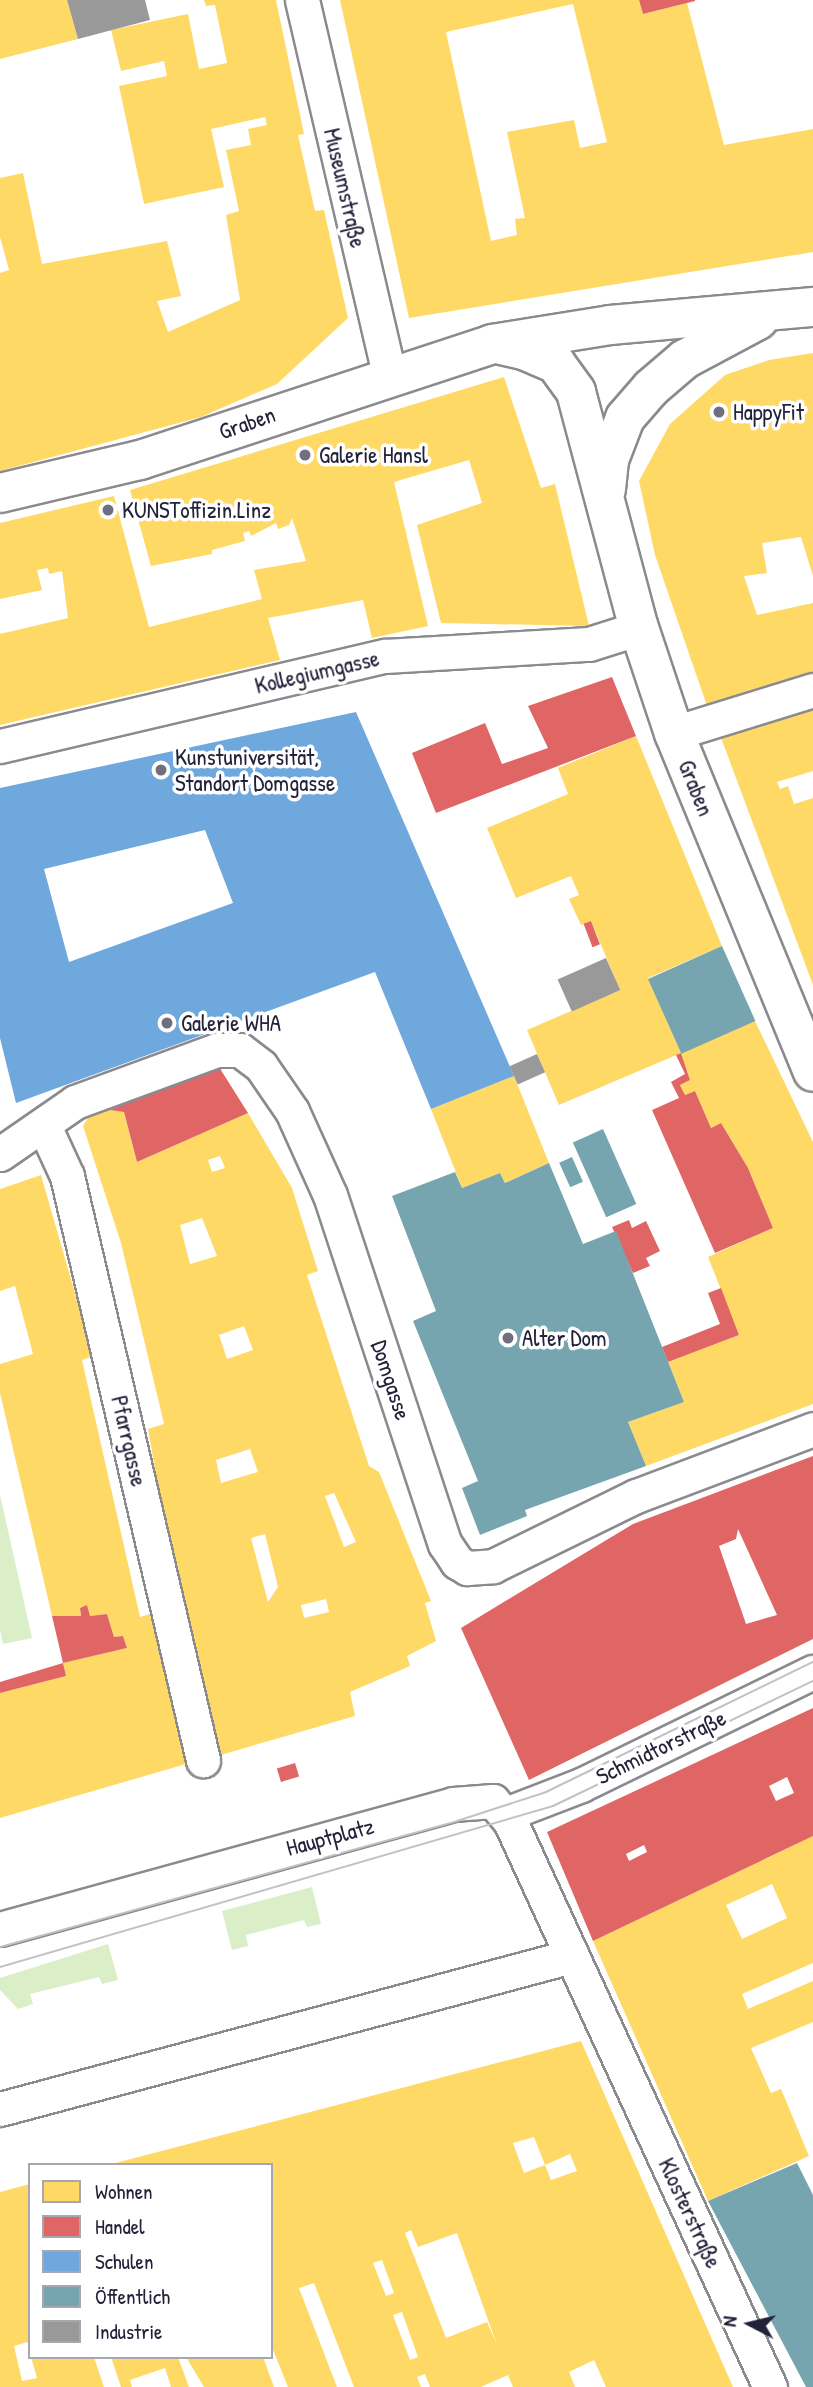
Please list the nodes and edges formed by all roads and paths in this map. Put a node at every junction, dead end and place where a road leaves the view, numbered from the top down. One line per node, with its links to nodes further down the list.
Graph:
1 (302, 0): 5 (street, Museumstraße)
2 (813, 307): 3 (street)
3 (770, 313): 4 (street, Graben); 7 (street, Graben)
4 (492, 344): 5 (street, Graben); 7 (street, Graben)
5 (389, 375): 6 (street, Graben)
6 (0, 493)
7 (605, 494): 8 (street, Graben)
8 (639, 628): 10 (street, Graben); 11 (street, Kollegiumgasse)
9 (813, 690): 10 (street)
10 (674, 733): 12 (street, Graben)
11 (0, 746)
12 (813, 1072)
13 (44, 1126): 14 (street); 15 (street, Domgasse); 17 (street, Pfarrgasse)
14 (1, 1152)
15 (813, 1429)
16 (813, 1672): 18 (street, Schmidtorstraße)
17 (203, 1760)
18 (506, 1814): 19 (street, Hauptplatz); 20 (street)
19 (0, 1929)
20 (572, 1956): 21 (street); 22 (street, Klosterstraße)
21 (0, 2109)
22 (771, 2387)

